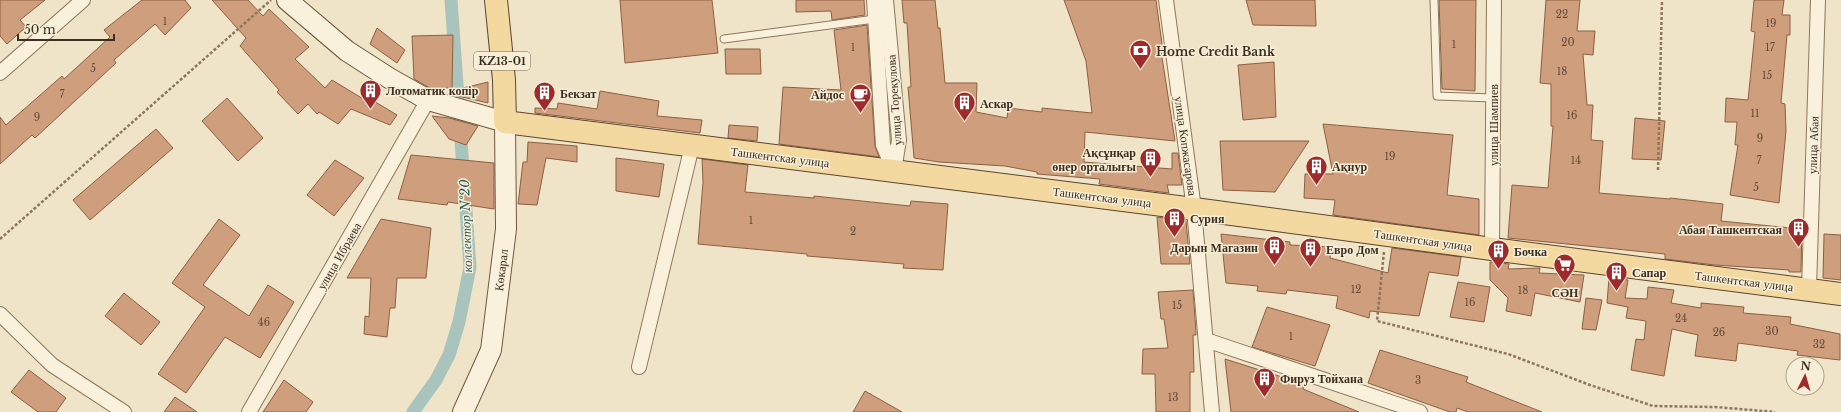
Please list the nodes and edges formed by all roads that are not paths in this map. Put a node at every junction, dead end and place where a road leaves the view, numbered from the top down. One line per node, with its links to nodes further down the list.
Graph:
1 (83, 0): 12 (street)
2 (287, 0): 14 (main road)
3 (496, 0): 15 (main road, KZ13-01)
4 (874, 0): 10 (street, улица Торекулова)
5 (886, 0): 17 (street, улица Торекулова)
6 (1166, 0): 18 (street, улица Копжасарова)
7 (1434, 0): 13 (lane)
8 (1494, 0): 13 (street, улица Шампиев)
9 (1818, 0): 20 (street, улица Абая)
10 (875, 19): 11 (lane); 17 (street, улица Торекулова)
11 (724, 39)
12 (0, 73)
13 (1493, 98): 19 (street, улица Шампиев)
14 (428, 100): 15 (main road); 26 (street, улица Ибраева)
15 (505, 122): 16 (main road, Ташкентская улица); 27 (main road, Көкарал)
16 (692, 146): 17 (main road, Ташкентская улица); 24 (street)
17 (894, 171): 18 (main road, Ташкентская улица)
18 (1194, 209): 19 (main road, Ташкентская улица); 23 (street, улица Копжасарова)
19 (1492, 249): 20 (main road, Ташкентская улица)
20 (1809, 289): 21 (main road, Ташкентская улица)
21 (1841, 294)
22 (0, 314): 25 (street)
23 (1206, 340): 28 (street, улица Копжасарова); 29 (street)
24 (639, 367)
25 (124, 412)
26 (249, 412)
27 (463, 412)
28 (1212, 412)
29 (1420, 412)

